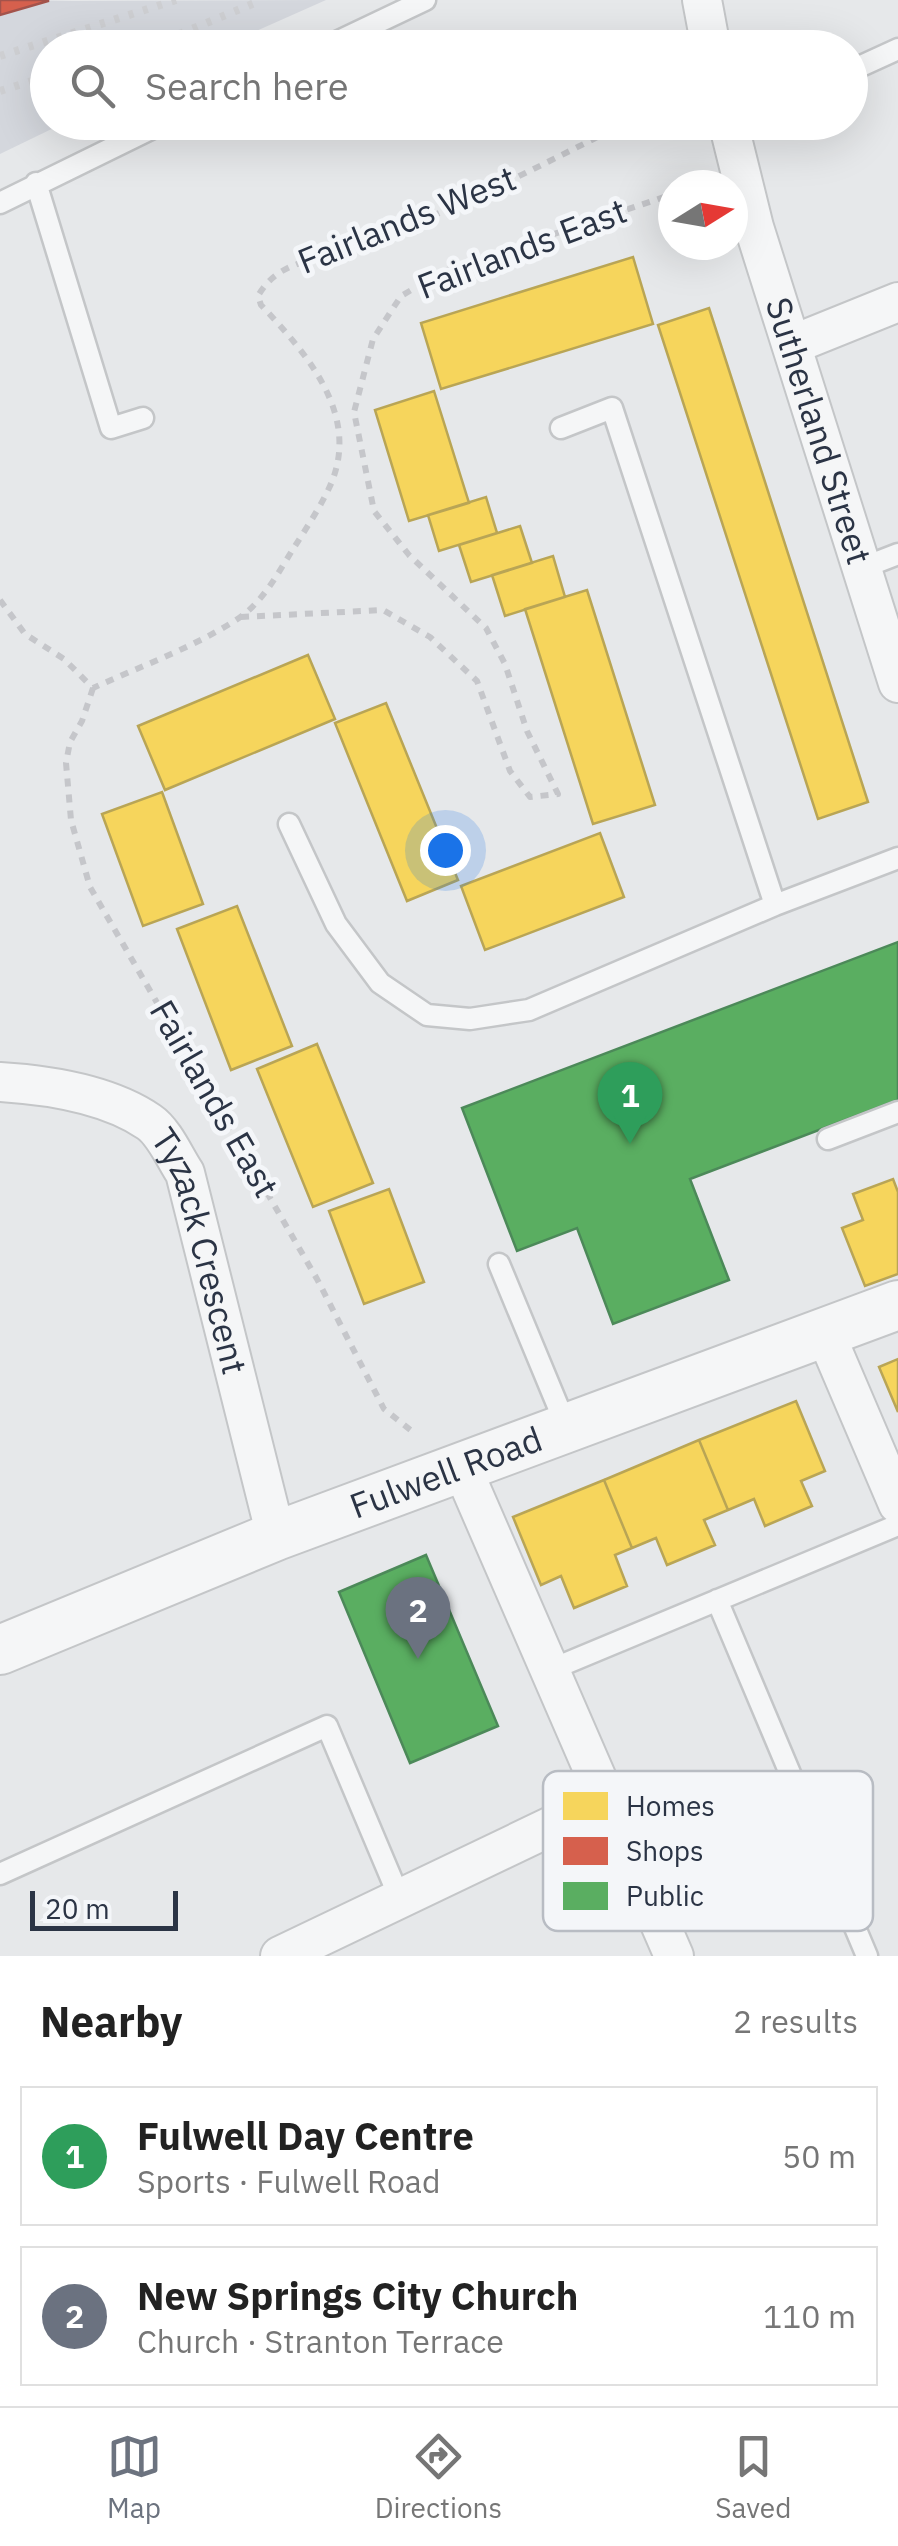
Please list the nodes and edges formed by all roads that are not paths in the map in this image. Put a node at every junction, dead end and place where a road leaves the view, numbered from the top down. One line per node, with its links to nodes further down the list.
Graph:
1 (425, 0): 3 (lane)
2 (702, 0): 4 (street)
3 (362, 30)
4 (708, 30)
5 (898, 49): 6 (lane)
6 (868, 63)
7 (128, 140): 9 (lane)
8 (735, 140): 12 (street, Sutherland Street)
9 (36, 184): 10 (lane); 13 (lane)
10 (0, 203)
11 (898, 302): 12 (street)
12 (794, 344): 16 (street, Sutherland Street)
13 (143, 418)
14 (561, 428): 20 (lane)
15 (898, 554): 16 (lane)
16 (862, 568): 17 (street, Sutherland Street)
17 (898, 683)
18 (289, 824): 20 (lane)
19 (898, 858): 20 (lane)
20 (776, 905)
21 (0, 1082): 31 (street, Tyzack Crescent)
22 (898, 1112): 23 (lane)
23 (828, 1140)
24 (499, 1264): 27 (lane)
25 (898, 1305): 26 (street, Fulwell Road)
26 (826, 1332): 27 (street, Fulwell Road); 29 (street)
27 (568, 1428): 28 (street, Fulwell Road)
28 (462, 1468): 31 (street, Fulwell Road); 34 (street)
29 (898, 1504)
30 (898, 1525): 32 (lane)
31 (276, 1536): 33 (street, Fulwell Road)
32 (717, 1600): 34 (lane); 36 (lane)
33 (0, 1650)
34 (550, 1670): 35 (street)
35 (594, 1771)
36 (789, 1771)
37 (543, 1830): 39 (street)
38 (0, 1874): 39 (lane)
39 (400, 1899): 42 (street)
40 (663, 1931): 43 (street)
41 (856, 1931): 44 (lane)
42 (280, 1956)
43 (674, 1956)
44 (866, 1956)

